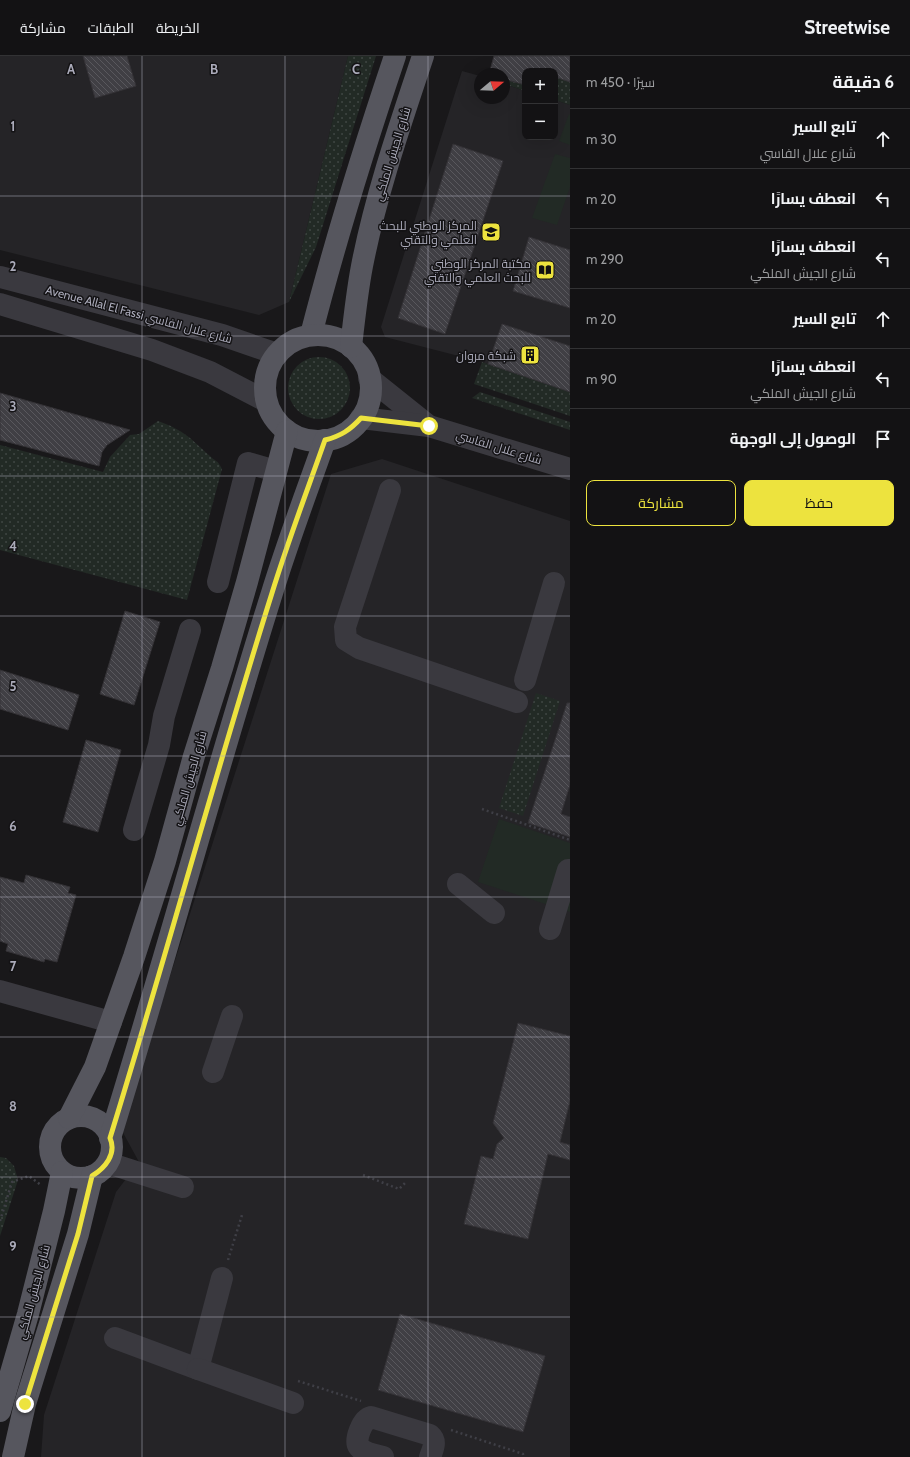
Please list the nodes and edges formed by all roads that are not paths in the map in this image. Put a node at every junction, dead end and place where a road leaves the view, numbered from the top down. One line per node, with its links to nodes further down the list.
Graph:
1 (395, 56): 5 (main road)
2 (423, 56): 6 (main road, شارع الجيش الملكي)
3 (0, 277): 7 (street, Avenue Allal El Fassi شارع علال الفاسي)
4 (0, 304): 9 (street)
5 (311, 335): 6 (main road); 7 (main road)
6 (351, 347): 8 (main road)
7 (277, 354): 9 (main road)
8 (369, 378): 10 (main road); 11 (street, شارع علال الفاسي)
9 (266, 401): 12 (main road)
10 (361, 418): 11 (street, شارع علال الفاسي); 13 (main road)
11 (429, 426): 14 (street, شارع علال الفاسي)
12 (287, 431): 13 (main road); 15 (main road, شارع الجيش الملكي)
13 (325, 440): 32 (main road, شارع الجيش الملكي)
14 (570, 469)
15 (276, 471): 17 (street); 29 (main road, شارع الجيش الملكي)
16 (390, 490): 21 (street)
17 (218, 582)
18 (554, 583): 20 (street)
19 (190, 630): 22 (street)
20 (525, 680)
21 (517, 702)
22 (134, 830)
23 (570, 870): 26 (street)
24 (458, 884): 25 (street)
25 (494, 913)
26 (550, 929)
27 (0, 991): 29 (street)
28 (232, 1016): 30 (street)
29 (111, 1022): 31 (main road, شارع الجيش الملكي)
30 (213, 1072)
31 (69, 1118): 32 (main road); 33 (main road)
32 (105, 1157): 33 (main road); 34 (street); 40 (main road, شارع الجيش الملكي)
33 (62, 1172): 39 (main road, شارع الجيش الملكي)
34 (183, 1182)
35 (222, 1278): 37 (street)
36 (115, 1338): 37 (street)
37 (198, 1369): 38 (street)
38 (293, 1403)
39 (0, 1410)
40 (13, 1457)
41 (383, 1457): 42 (street)
42 (430, 1457)

